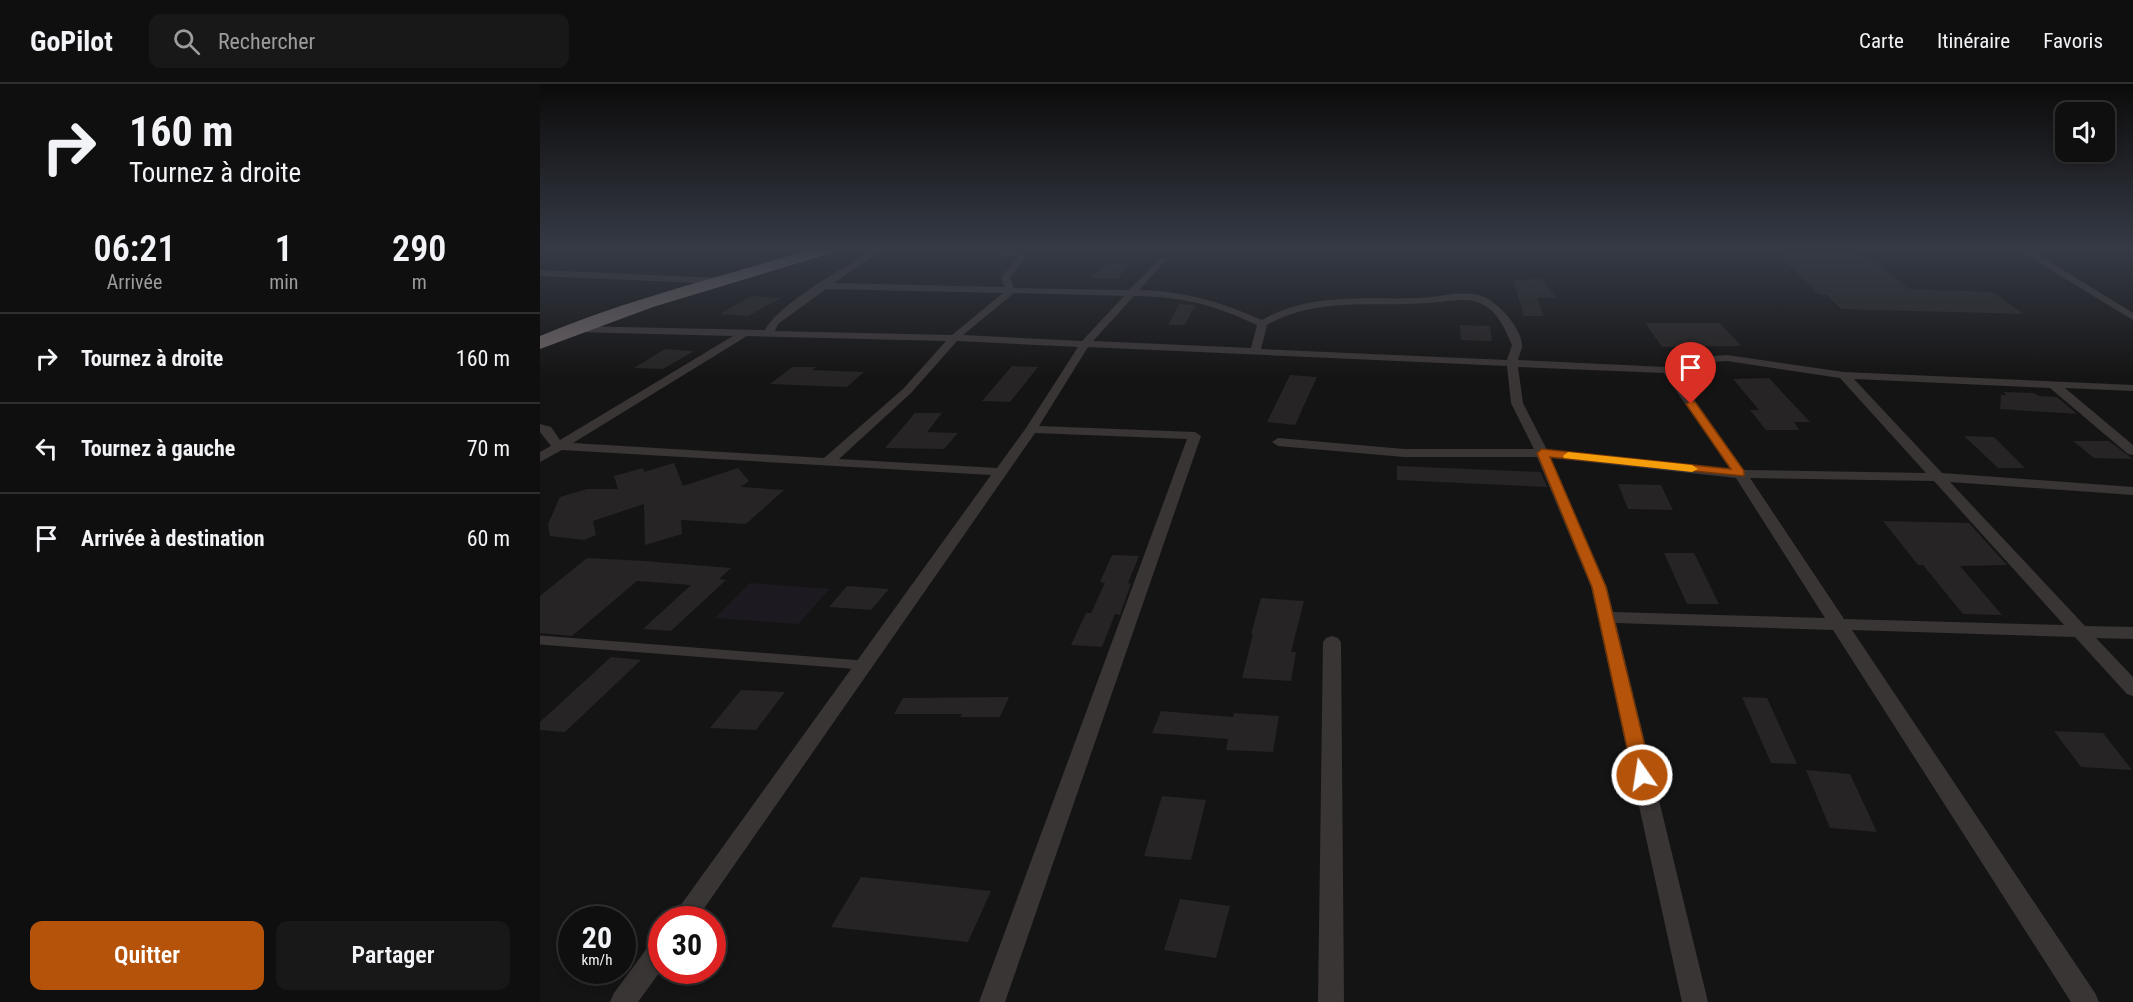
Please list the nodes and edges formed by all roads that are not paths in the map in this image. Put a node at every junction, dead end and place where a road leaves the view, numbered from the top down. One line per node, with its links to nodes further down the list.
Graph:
1 (680, 292): 9 (highway)
2 (816, 292): 11 (street)
3 (1010, 292): 12 (street)
4 (1061, 292): 6 (street)
5 (2092, 292): 7 (street)
6 (1130, 293): 8 (street); 14 (street)
7 (2133, 317)
8 (1262, 324): 15 (street); 16 (street)
9 (570, 329): 10 (street); 13 (highway)
10 (745, 333): 11 (street); 24 (street)
11 (768, 334): 12 (street)
12 (954, 338): 14 (street); 28 (street)
13 (540, 343)
14 (1084, 345): 15 (street); 22 (street)
15 (1255, 352): 16 (street)
16 (1512, 362): 17 (street); 26 (street)
17 (1667, 370): 18 (street); 30 (street)
18 (1844, 375): 19 (street); 31 (street)
19 (2055, 386): 20 (street); 25 (street)
20 (2133, 388)
21 (540, 428): 24 (street)
22 (1031, 429): 29 (street); 44 (street)
23 (1278, 442): 26 (street)
24 (558, 446): 27 (street); 28 (street)
25 (2133, 452)
26 (1542, 453): 30 (street); 33 (street)
27 (540, 458)
28 (826, 463): 29 (street)
29 (1001, 472): 39 (street)
30 (1740, 474): 31 (street); 34 (street)
31 (1938, 477): 32 (street); 35 (street)
32 (2133, 491)
33 (1606, 617): 34 (street); 46 (street)
34 (1839, 625): 35 (street); 47 (street)
35 (2078, 631): 36 (street); 40 (street)
36 (2133, 633)
37 (540, 640): 39 (lane)
38 (1332, 642): 45 (street)
39 (863, 665): 41 (street)
40 (2133, 689)
41 (692, 906)
42 (648, 967): 43 (street)
43 (623, 1002)
44 (992, 1002)
45 (1331, 1002)
46 (1695, 1002)
47 (2086, 1002)

